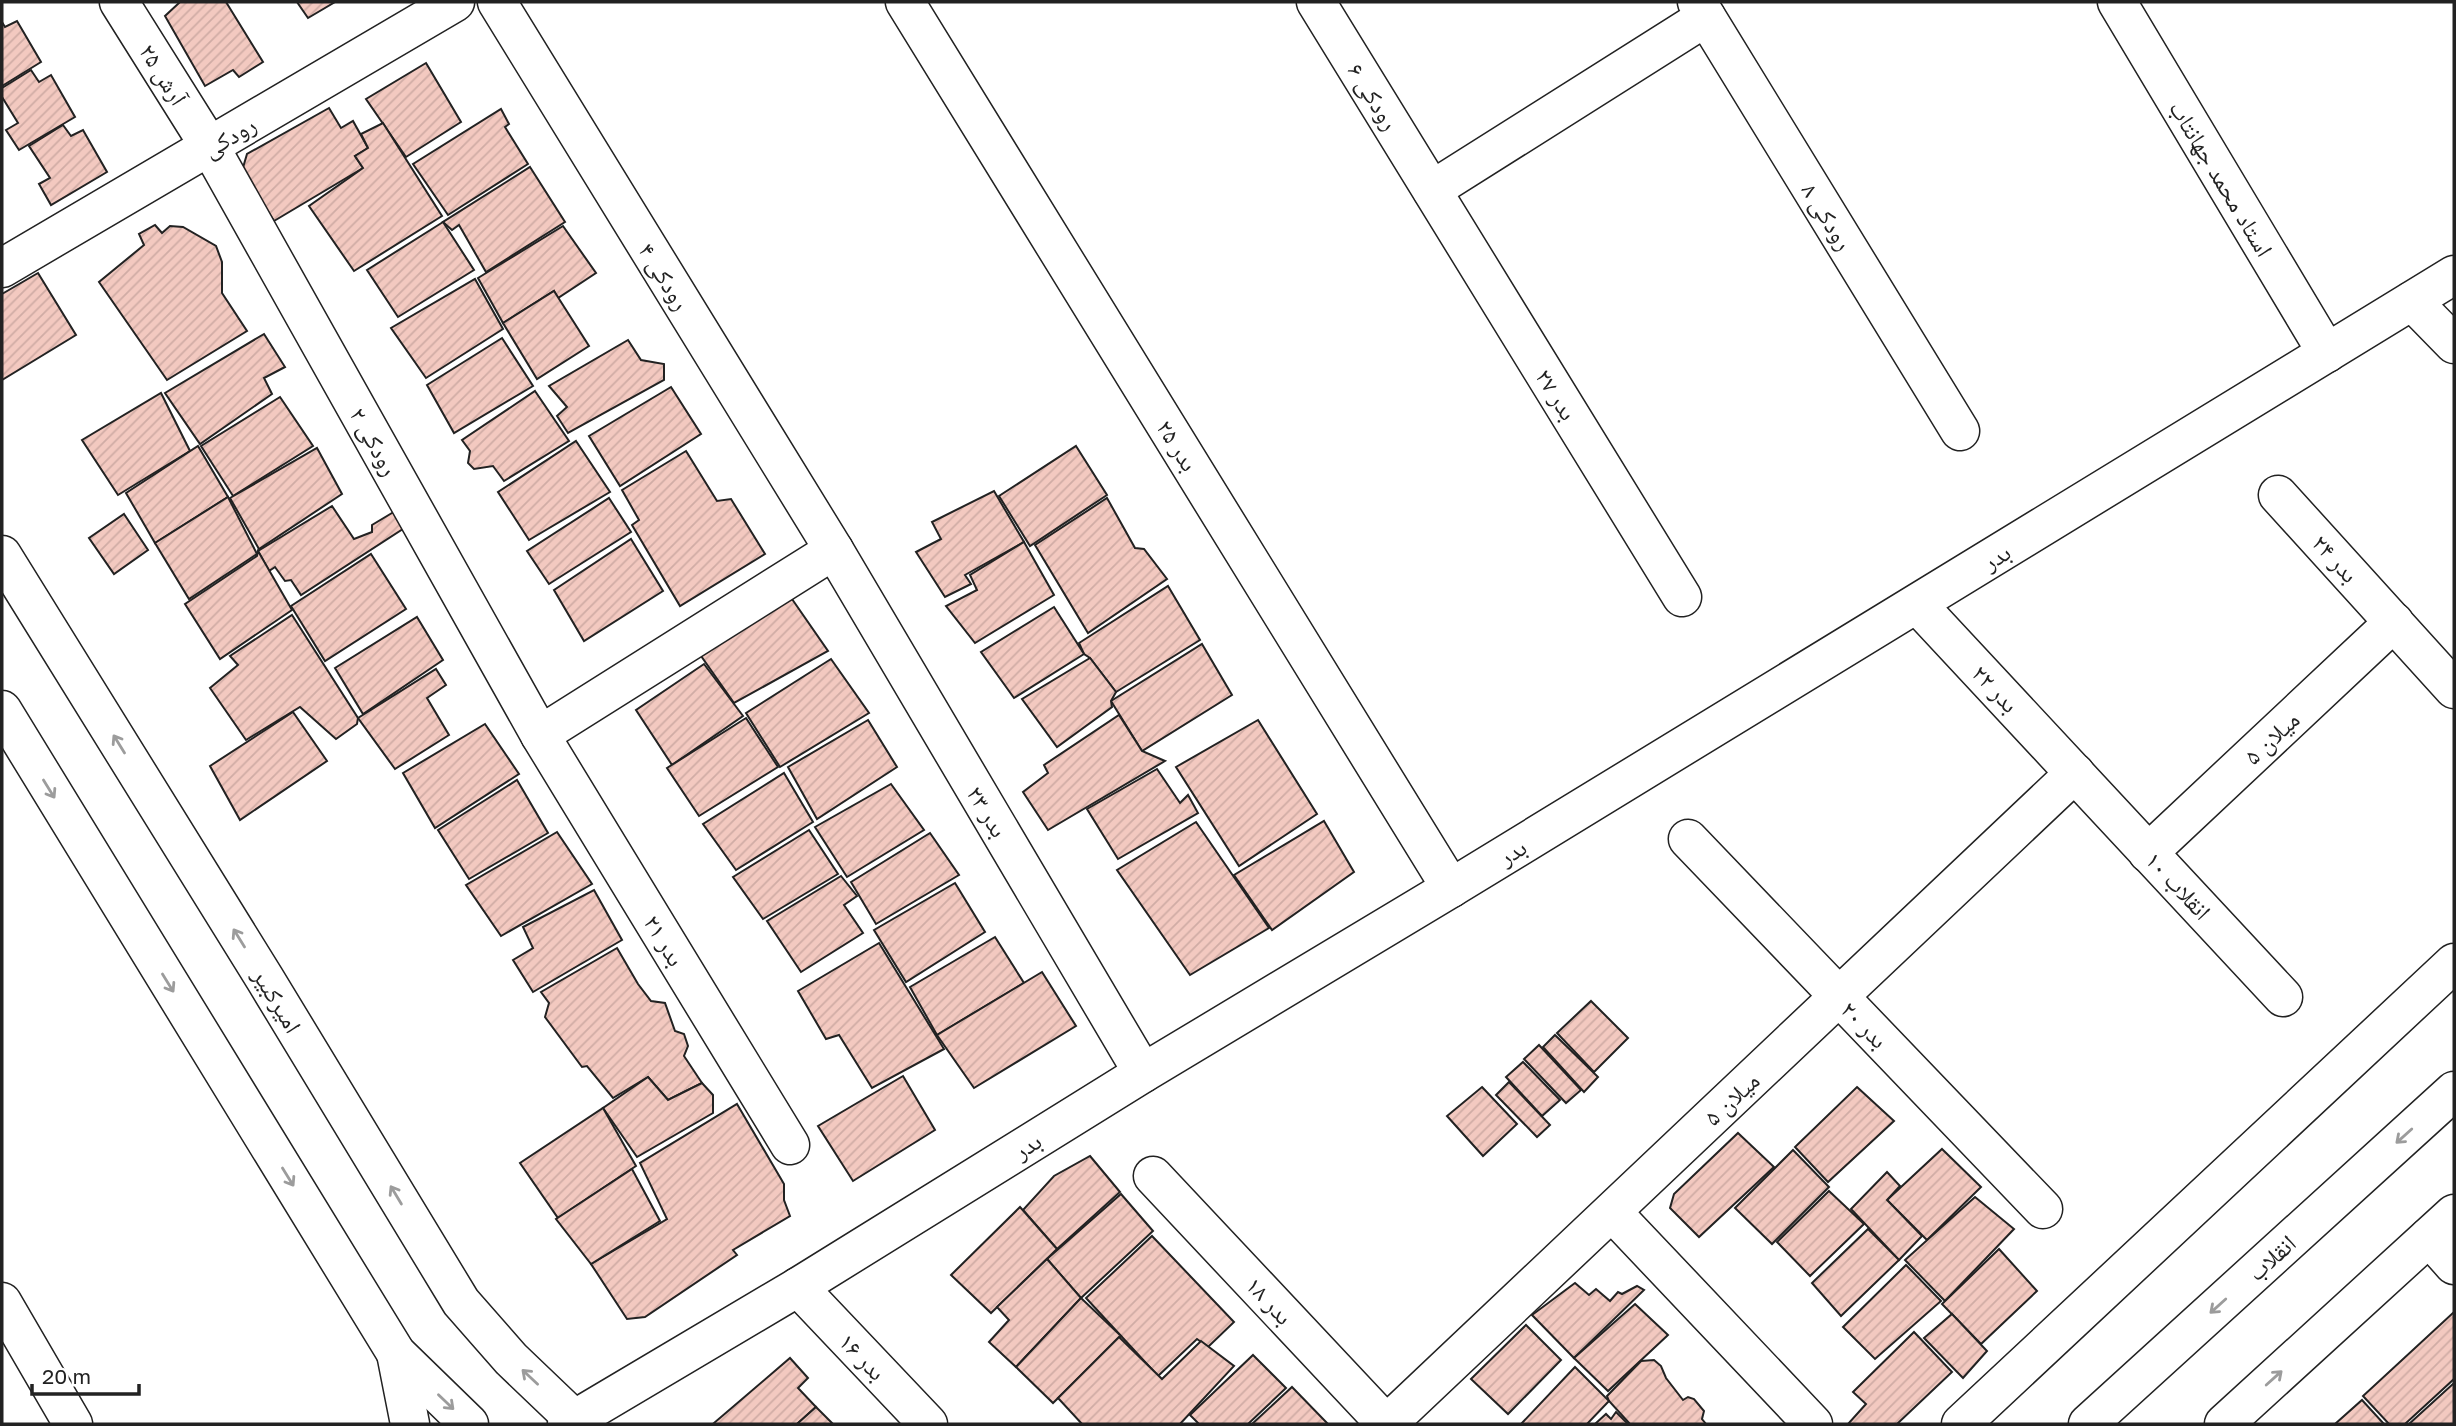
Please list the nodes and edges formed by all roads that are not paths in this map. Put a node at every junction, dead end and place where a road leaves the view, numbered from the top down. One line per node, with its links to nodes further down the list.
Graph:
1 (119, 2): 8 (street, آرش ۲۵)
2 (455, 2): 8 (street, رودکی)
3 (496, 2): 17 (street, رودکی ۴)
4 (905, 2): 28 (street, بدر ۲۵)
5 (1316, 2): 9 (street, رودکی ۶)
6 (2117, 2): 14 (street, استاد محمد جهانتاب)
7 (1702, 9): 9 (street); 15 (street, رودکی ۸)
8 (210, 147): 10 (street, رودکی); 24 (street, رودکی ۲)
9 (1432, 190): 19 (street, بدر ۲۷)
10 (2, 268)
11 (2454, 275): 12 (street, بدر)
12 (2412, 301): 13 (street); 14 (street, بدر)
13 (2454, 344)
14 (2327, 353): 20 (street, بدر)
15 (1960, 430)
16 (2278, 495): 21 (street, بدر ۲۴)
17 (834, 550): 24 (street); 32 (street, بدر ۲۳)
18 (2, 555): 43 (street, امیرکبیر, one-way to 18)
19 (1682, 597)
20 (1917, 604): 25 (street, بدر ۲۲); 28 (street, بدر)
21 (2394, 622): 22 (street, بدر ۲۴); 27 (street, میلان ۵)
22 (2454, 689)
23 (8, 735): 42 (street, one-way to 42)
24 (540, 735): 34 (street, بدر ۲۱)
25 (2075, 773): 27 (street, انقلاب ۱۰); 30 (street, میلان ۵)
26 (1688, 839): 30 (street, بدر ۲۰)
27 (2148, 853): 31 (street, انقلاب ۱۰)
28 (1451, 888): 32 (street, بدر)
29 (2454, 964): 50 (street)
30 (1838, 997): 36 (street, بدر ۲۰); 37 (street, میلان ۵)
31 (2283, 998)
32 (1143, 1073): 40 (street, بدر)
33 (2454, 1091): 51 (street, انقلاب, one-way to 51)
34 (790, 1145)
35 (1153, 1176): 48 (street, بدر ۱‍۸)
36 (2043, 1209)
37 (1612, 1212): 48 (street, میلان ۵); 49 (street)
38 (2442, 1226): 39 (street); 52 (street, one-way to 38)
39 (2454, 1265)
40 (798, 1287): 43 (street, بدر); 47 (street, بدر ۱۶)
41 (2, 1302): 44 (street)
42 (396, 1353): 45 (street); 46 (street, one-way to 46)
43 (574, 1423)
44 (73, 1424)
45 (410, 1424)
46 (469, 1424)
47 (928, 1424)
48 (1387, 1424)
49 (1813, 1424)
50 (1961, 1424)
51 (2088, 1424)
52 (2224, 1424)

